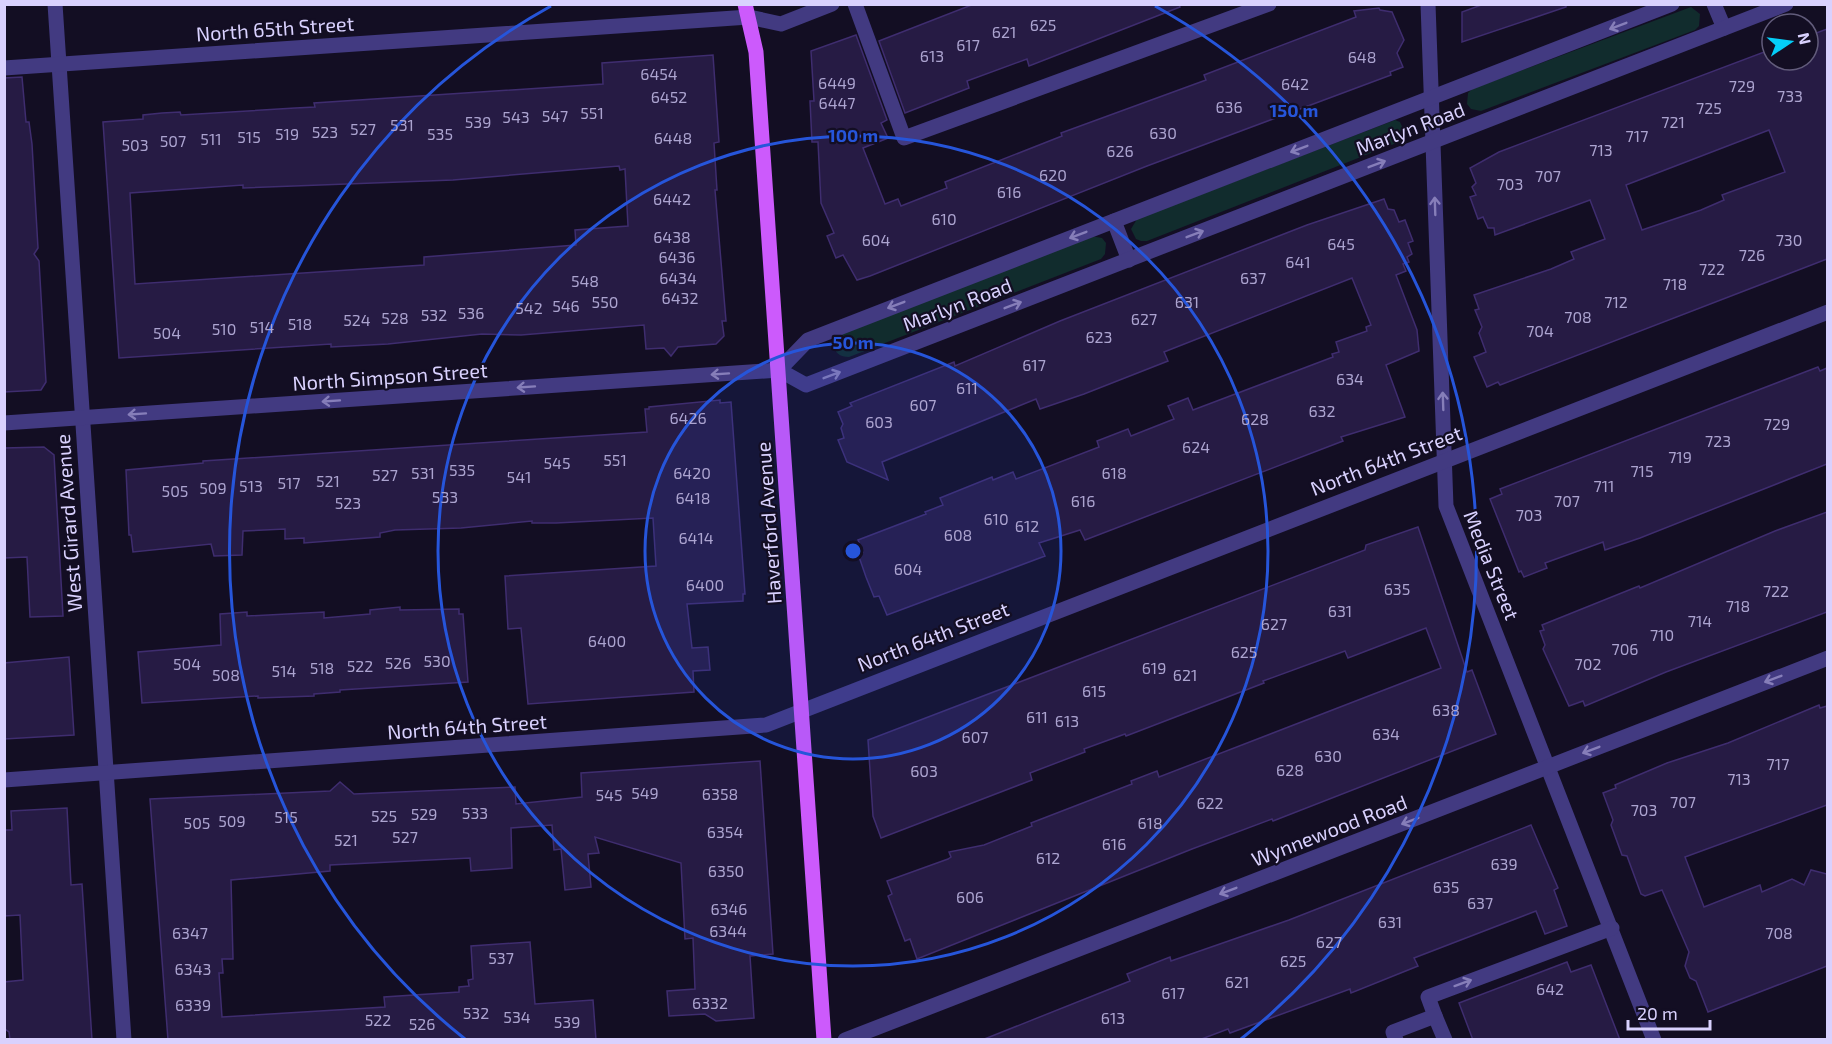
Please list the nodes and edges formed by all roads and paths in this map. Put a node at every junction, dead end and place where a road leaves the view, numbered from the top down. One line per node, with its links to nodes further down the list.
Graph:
1 (55, 4): 11 (street, West Girard Avenue)
2 (832, 4): 9 (street, North 65th Street)
3 (855, 4): 4 (street)
4 (1269, 4)
5 (1428, 4): 13 (street, Media Street)
6 (1672, 4): 13 (street, Marlyn Road, one-way to 13)
7 (1714, 4): 10 (street)
8 (1786, 4): 10 (street, Marlyn Road)
9 (747, 11): 11 (street, North 65th Street); 18 (main road, Haverford Avenue)
10 (1724, 28): 14 (street, Marlyn Road)
11 (59, 64): 12 (street, North 65th Street); 19 (street, West Girard Avenue)
12 (4, 68)
13 (1432, 97): 14 (street, Media Street); 15 (street, Marlyn Road, one-way to 15)
14 (1433, 142): 16 (street, Marlyn Road, one-way to 14); 21 (street, Media Street, one-way to 14)
15 (1114, 221): 16 (street); 18 (street, Marlyn Road, one-way to 18)
16 (1129, 260): 18 (street, Marlyn Road, one-way to 16)
17 (1827, 312): 21 (street, North 64th Street)
18 (779, 370): 19 (street, North Simpson Street, one-way to 19); 23 (main road, Haverford Avenue)
19 (82, 418): 20 (street, North Simpson Street); 25 (street, West Girard Avenue)
20 (4, 423)
21 (1445, 459): 23 (street, North 64th Street); 24 (street, Media Street)
22 (1827, 658): 24 (street, Wynnewood Road, one-way to 24)
23 (801, 709): 25 (street, North 64th Street); 30 (main road, Haverford Avenue)
24 (1549, 767): 27 (street, Media Street); 31 (street, Wynnewood Road, one-way to 31)
25 (105, 773): 26 (street, North 64th Street); 29 (street, West Girard Avenue)
26 (4, 780)
27 (1612, 928): 28 (street, one-way to 27); 34 (street, Media Street)
28 (1435, 1016): 32 (street); 33 (street)
29 (124, 1040)
30 (824, 1040)
31 (845, 1040)
32 (1396, 1040)
33 (1445, 1040)
34 (1654, 1040)

